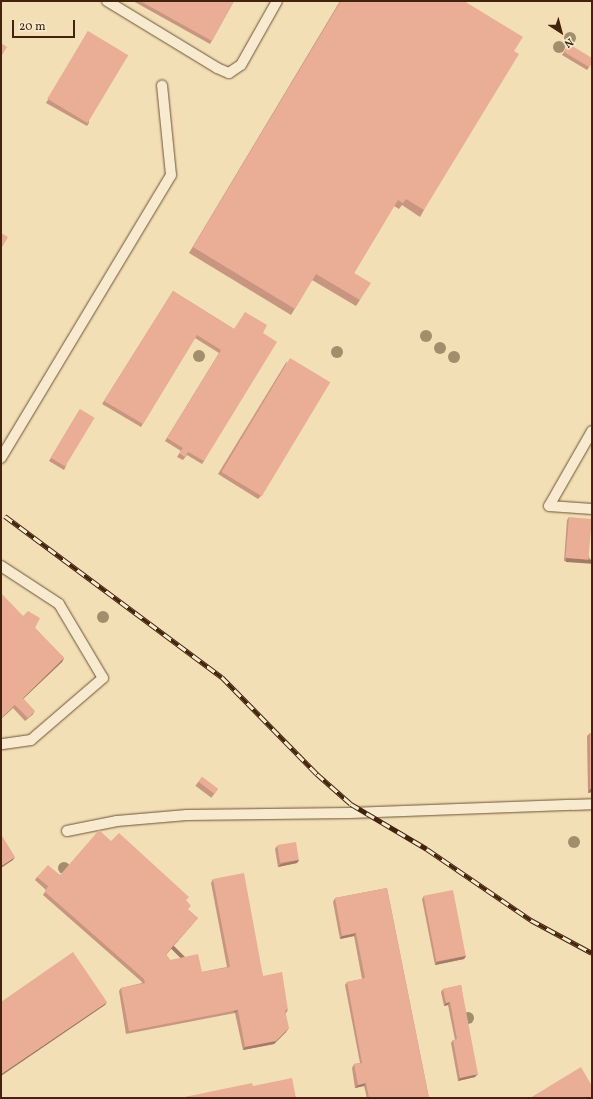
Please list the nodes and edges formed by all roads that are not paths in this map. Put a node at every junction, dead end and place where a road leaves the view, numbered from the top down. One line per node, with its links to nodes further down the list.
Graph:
1 (107, 1): 2 (lane)
2 (277, 1)
3 (162, 85): 5 (lane)
4 (592, 431): 6 (lane)
5 (1, 458)
6 (592, 508)
7 (1, 566): 8 (lane)
8 (1, 744)
9 (592, 804): 10 (lane)
10 (67, 831)

